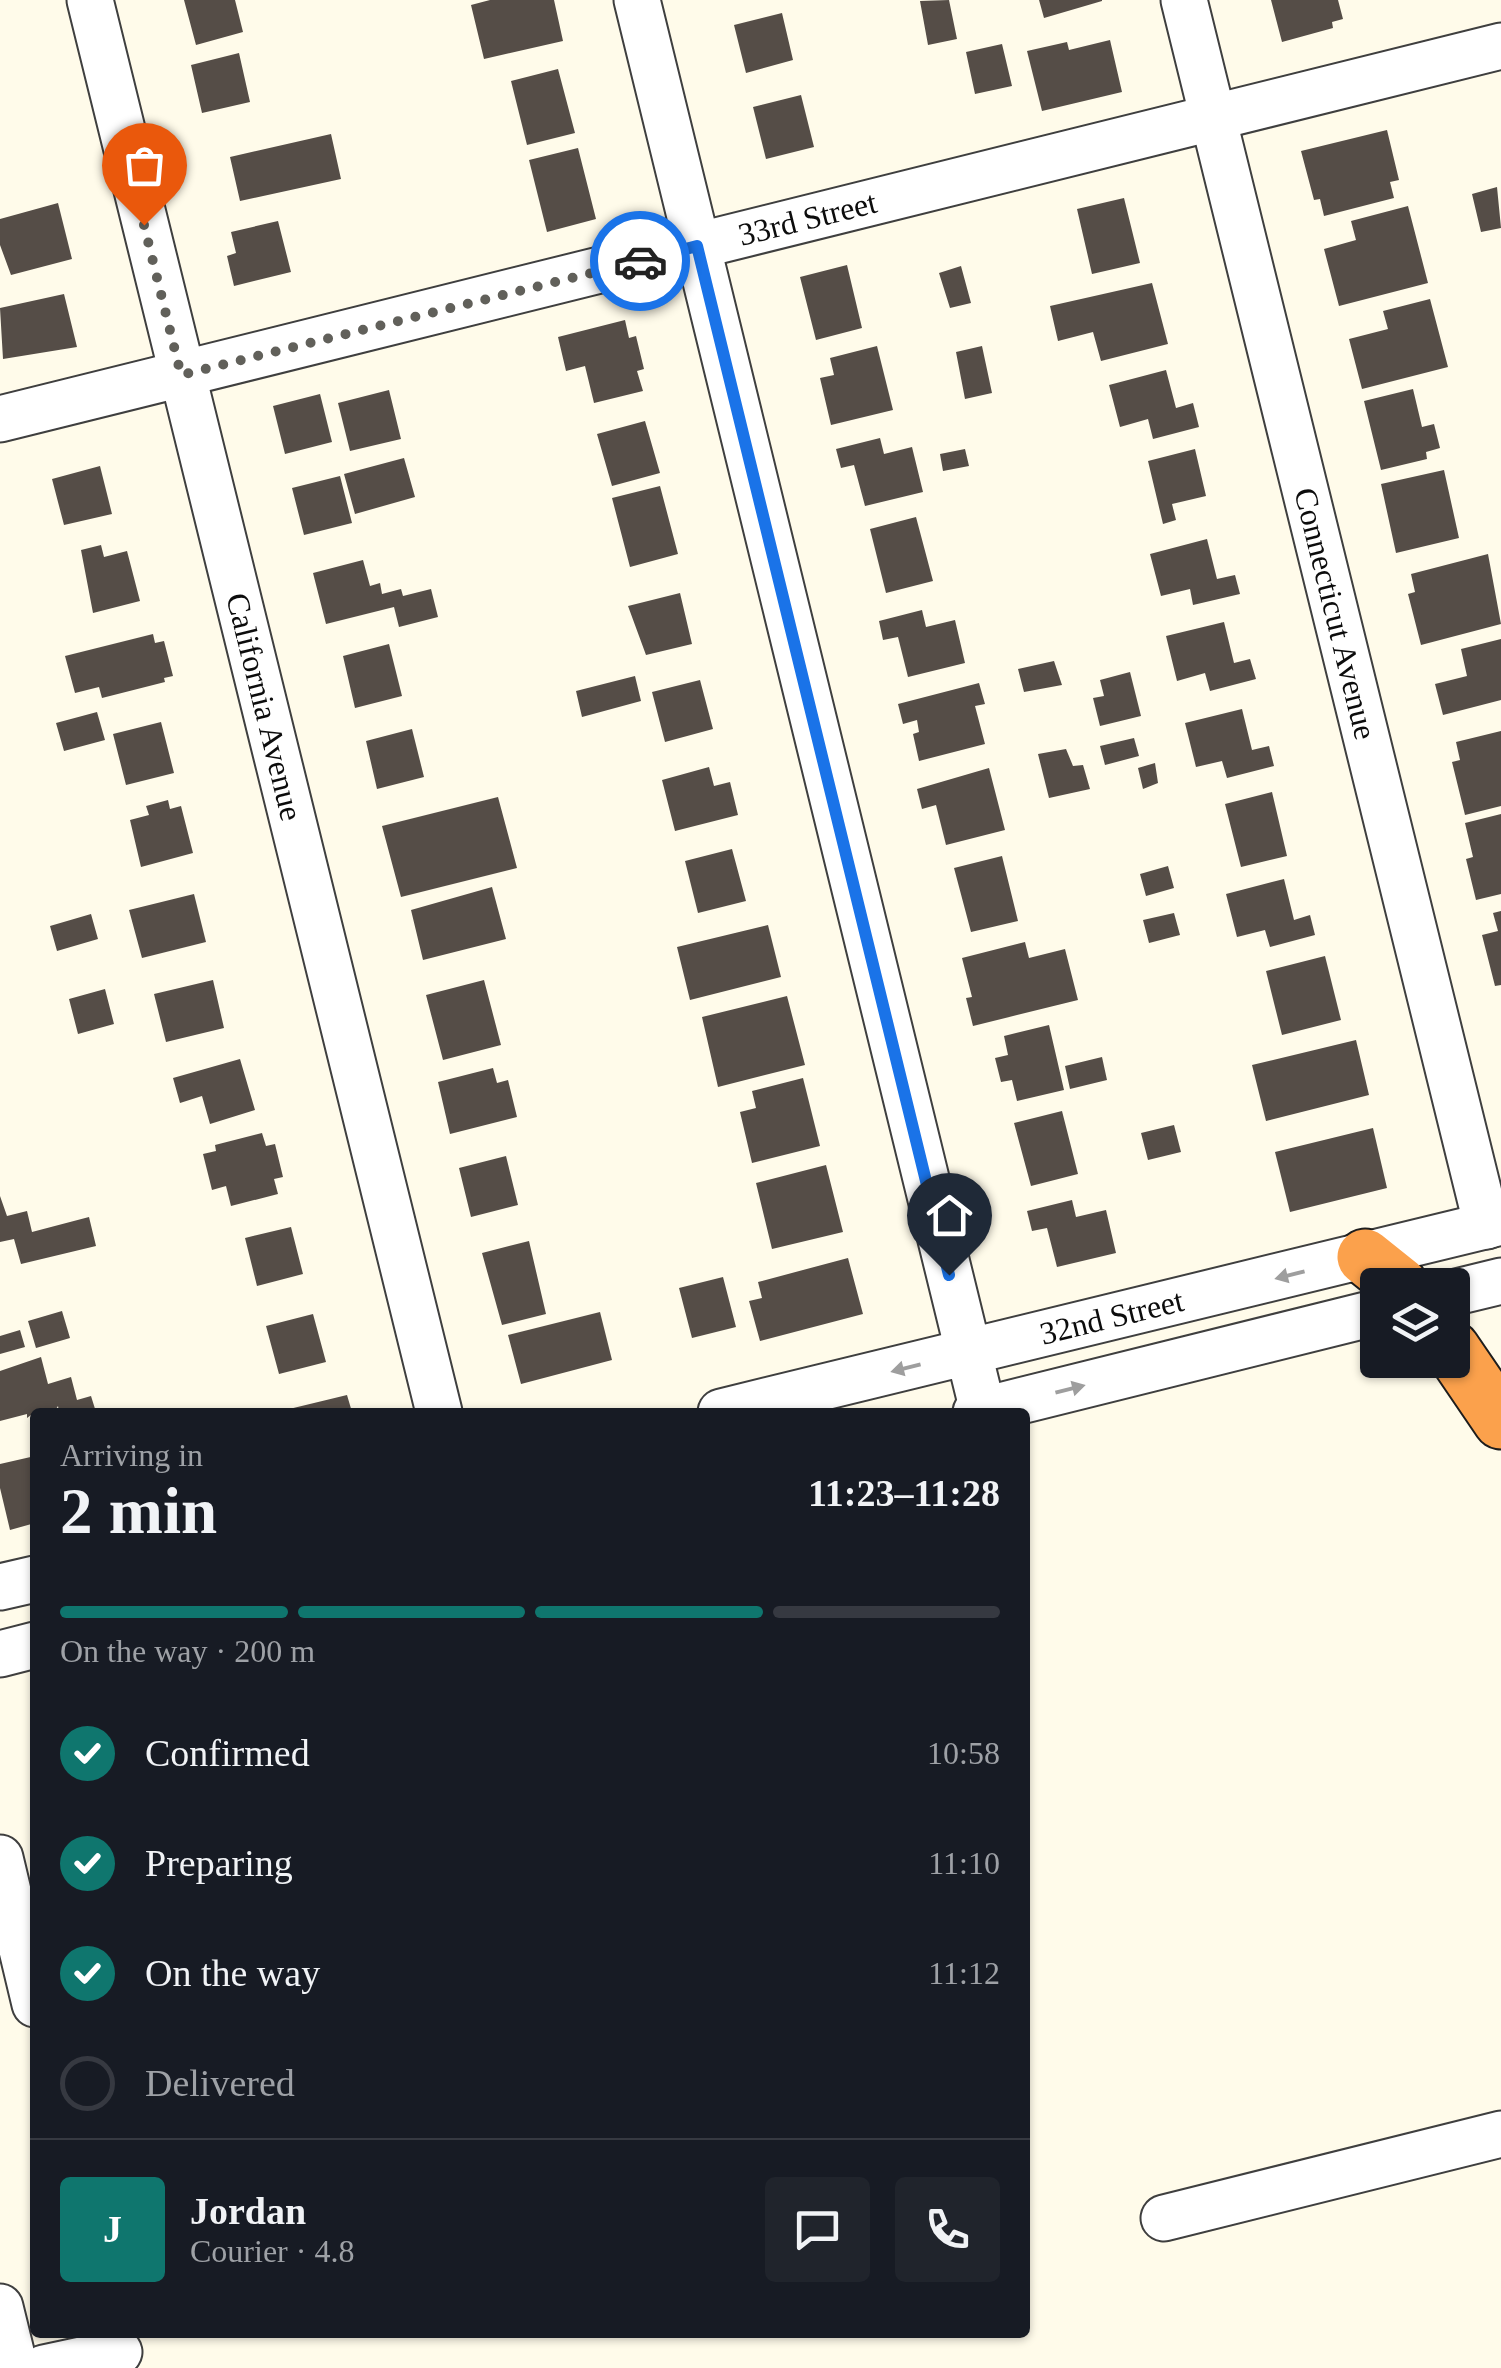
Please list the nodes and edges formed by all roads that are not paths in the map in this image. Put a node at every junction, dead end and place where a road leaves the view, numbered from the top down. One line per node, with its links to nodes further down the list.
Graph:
1 (90, 0): 7 (street, California Avenue)
2 (637, 0): 6 (street)
3 (1184, 0): 5 (street, Connecticut Avenue)
4 (1501, 46): 5 (street, 33rd Street)
5 (1213, 118): 6 (street, 33rd Street); 9 (street, Connecticut Avenue)
6 (697, 246): 7 (street, 33rd Street); 15 (street)
7 (181, 375): 8 (street, 33rd Street); 17 (street, California Avenue)
8 (0, 419)
9 (1494, 1224): 10 (street, 32nd Street)
10 (1389, 1268)
11 (1360, 1275): 15 (street, 32nd Street, one-way to 15)
12 (1501, 1281): 13 (street)
13 (1470, 1289)
14 (1360, 1317): 20 (street, 32nd Street, one-way to 14)
15 (968, 1353): 18 (street, 32nd Street, one-way to 18); 19 (street)
16 (1470, 1376): 21 (highway)
17 (438, 1408)
18 (738, 1408)
19 (978, 1408)
20 (995, 1408)
21 (1501, 1422)
22 (30, 1580): 23 (street)
23 (0, 1587)
24 (30, 1646): 25 (street)
25 (0, 1654)
26 (0, 1858): 27 (street)
27 (30, 1983)
28 (1501, 2134): 29 (street)
29 (1164, 2218)
30 (0, 2307): 32 (street)
31 (118, 2351): 33 (street)
32 (15, 2368)
33 (44, 2368)

